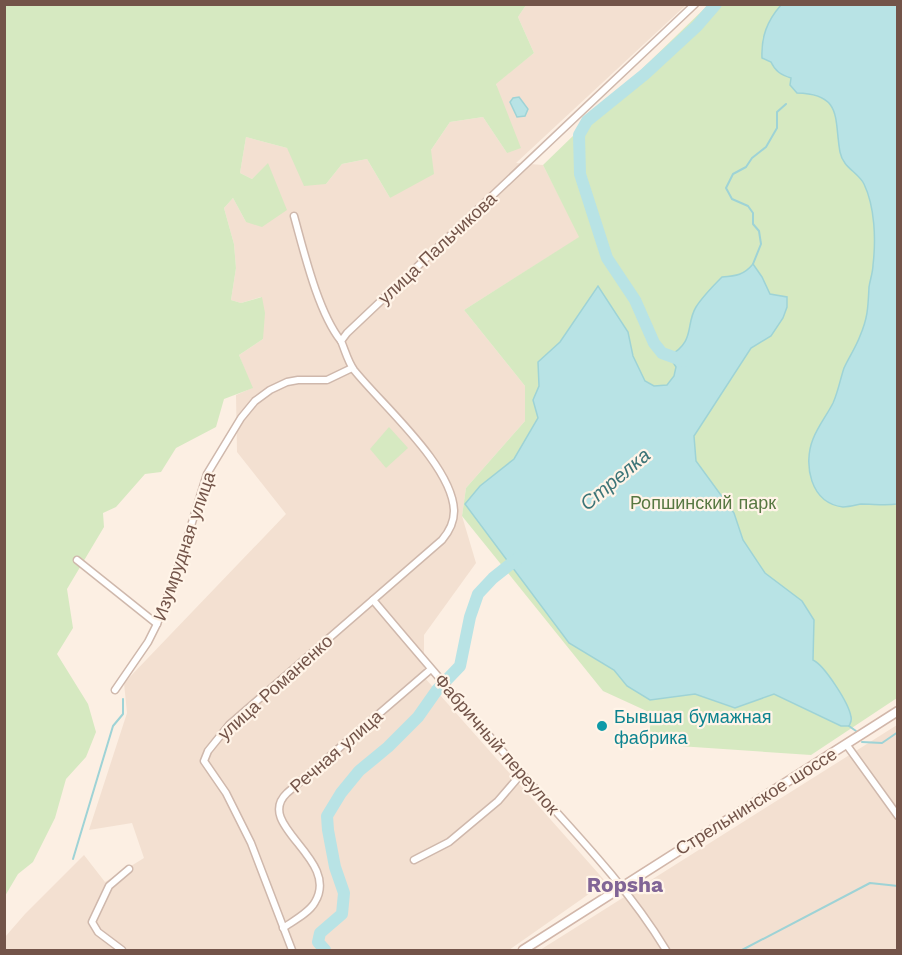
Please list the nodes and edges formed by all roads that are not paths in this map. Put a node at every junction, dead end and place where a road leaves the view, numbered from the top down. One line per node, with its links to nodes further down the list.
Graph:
1 (695, 4): 3 (street, улица Пальчикова)
2 (294, 216): 3 (street)
3 (341, 341): 4 (street)
4 (352, 368): 6 (street, улица Романенко); 7 (street, Изумрудная улица)
5 (77, 560): 7 (street)
6 (373, 600): 8 (street, Фабричный переулок); 17 (street, улица Романенко)
7 (157, 624): 9 (street, Изумрудная улица)
8 (433, 672): 12 (street, Фабричный переулок); 17 (street, Речная улица)
9 (115, 690)
10 (897, 711): 11 (main road, Стрельнинское шоссе)
11 (846, 744): 13 (street); 16 (main road, Стрельнинское шоссе)
12 (522, 773): 14 (street); 16 (street, Фабричный переулок)
13 (897, 816)
14 (414, 860)
15 (129, 869): 18 (street)
16 (621, 888): 20 (main road, Стрельнинское шоссе); 21 (street, Фабричный переулок)
17 (283, 928): 19 (street, улица Романенко)
18 (122, 951)
19 (292, 951)
20 (524, 951)
21 (666, 951)

